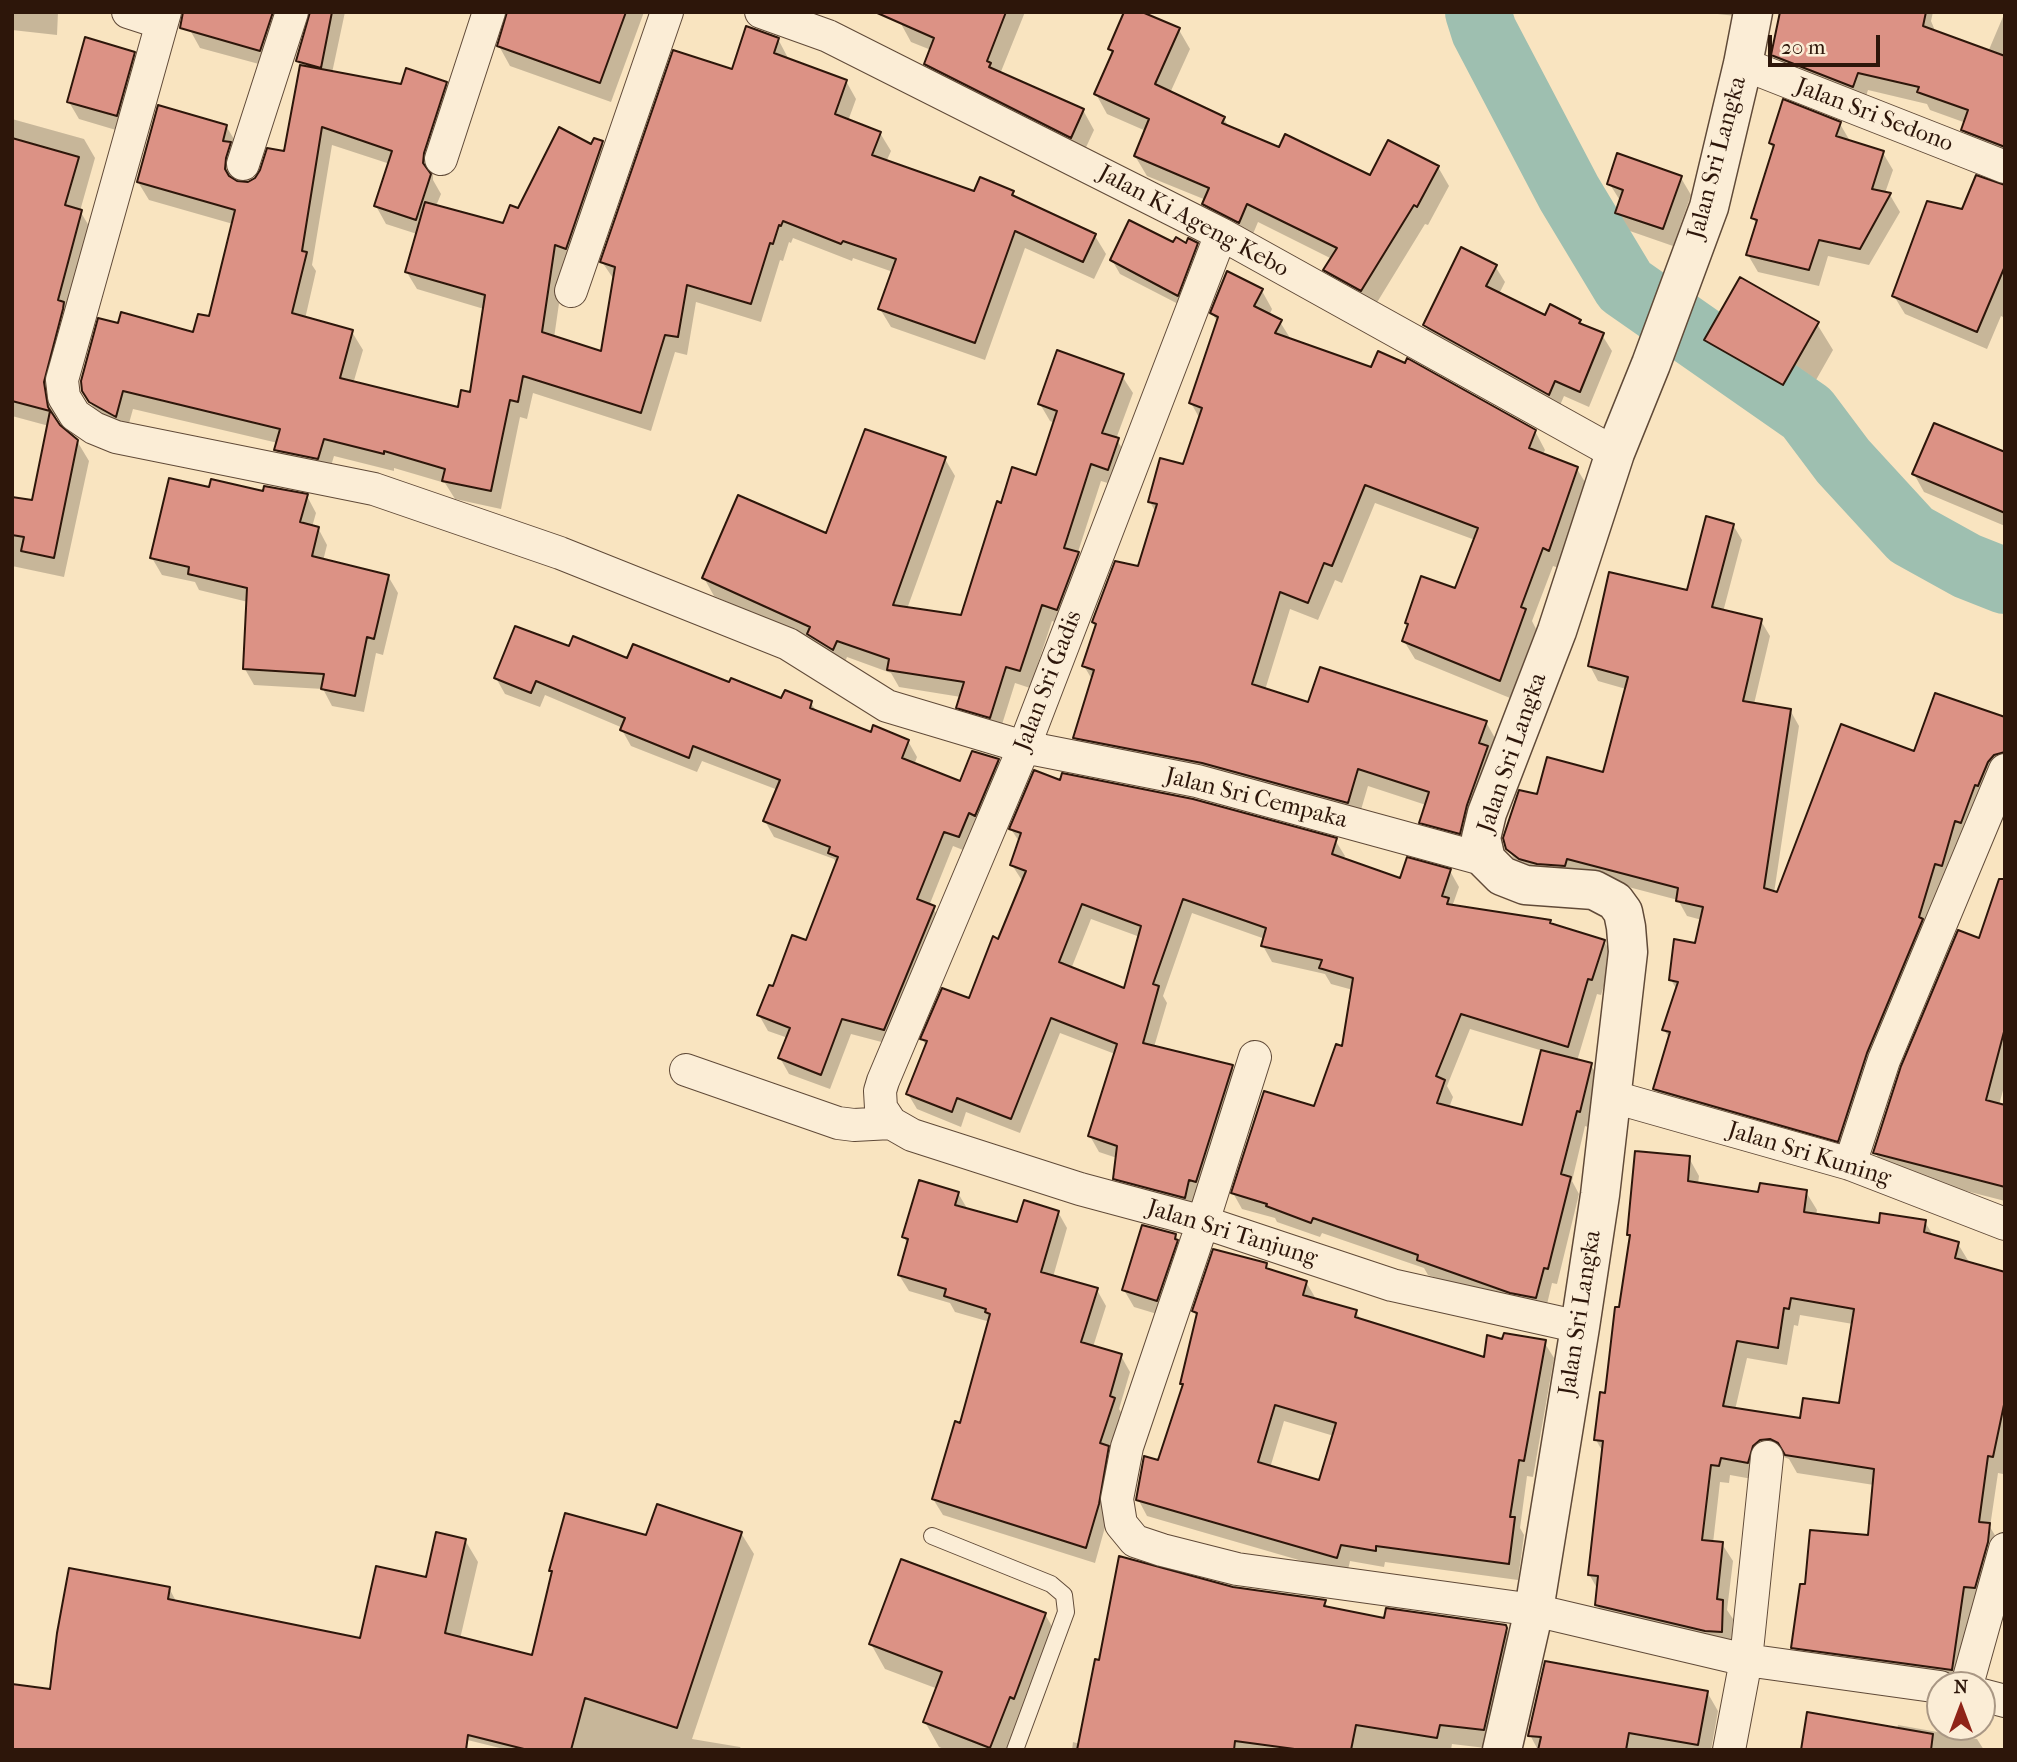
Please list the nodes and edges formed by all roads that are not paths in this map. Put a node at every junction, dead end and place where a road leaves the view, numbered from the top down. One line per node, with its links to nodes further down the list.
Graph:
1 (128, 12): 7 (street)
2 (292, 12): 10 (street)
3 (489, 12): 9 (street)
4 (667, 12): 13 (street)
5 (761, 12): 12 (street, Jalan Ki Ageng Kebo)
6 (1752, 12): 8 (street, Jalan Sri Langka)
7 (163, 17): 15 (street, Jalan Sri Cempaka)
8 (1743, 64): 11 (street, Jalan Sri Sedono); 14 (street, Jalan Sri Langka)
9 (441, 159)
10 (243, 164)
11 (2005, 167)
12 (1221, 234): 14 (street, Jalan Ki Ageng Kebo); 15 (street, Jalan Sri Gadis)
13 (571, 291)
14 (1615, 453): 17 (street, Jalan Sri Langka)
15 (1024, 747): 17 (street, Jalan Sri Cempaka); 21 (street, Jalan Sri Gadis)
16 (2004, 770): 22 (street)
17 (1486, 860): 20 (street, Jalan Sri Langka)
18 (1255, 1057): 23 (street)
19 (686, 1070): 21 (street)
20 (1610, 1096): 22 (street, Jalan Sri Kuning); 25 (street, Jalan Sri Langka)
21 (891, 1123): 23 (street, Jalan Sri Tanjung)
22 (1850, 1164): 24 (street, Jalan Sri Kuning)
23 (1203, 1222): 25 (street, Jalan Sri Tanjung); 29 (street)
24 (2005, 1224)
25 (1580, 1327): 29 (street, Jalan Sri Langka)
26 (1767, 1457): 30 (street)
27 (932, 1536): 33 (lane)
28 (2005, 1549): 31 (street)
29 (1534, 1610): 30 (street); 34 (street, Jalan Sri Langka)
30 (1746, 1660): 32 (street); 35 (street)
31 (1971, 1671)
32 (1926, 1685)
33 (1015, 1750)
34 (1502, 1750)
35 (1729, 1750)

